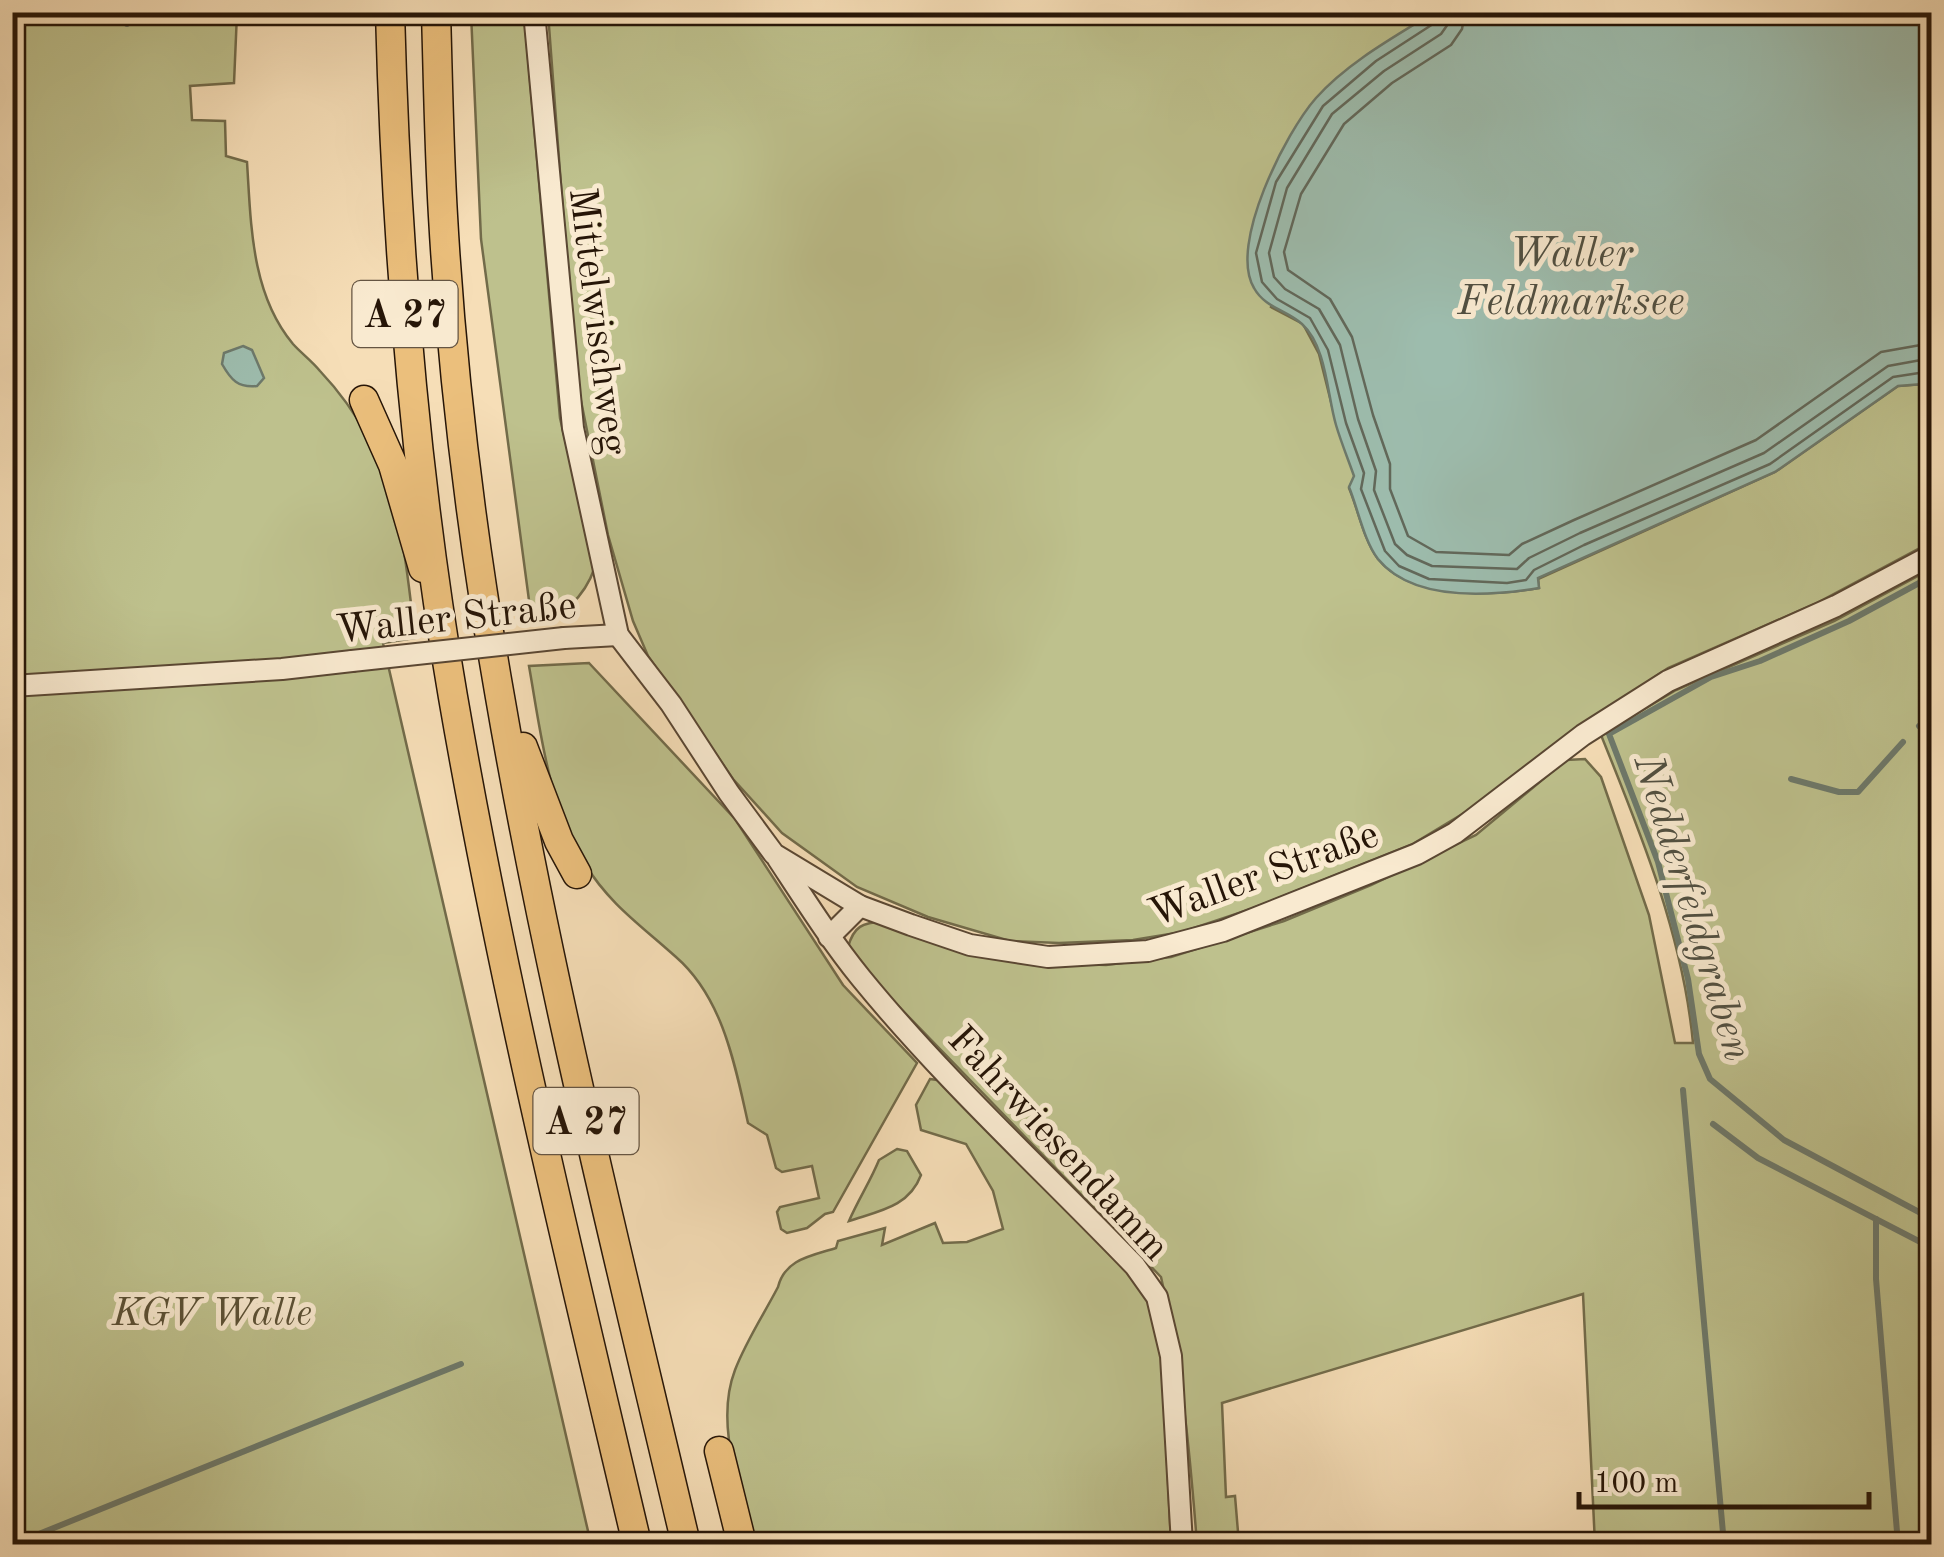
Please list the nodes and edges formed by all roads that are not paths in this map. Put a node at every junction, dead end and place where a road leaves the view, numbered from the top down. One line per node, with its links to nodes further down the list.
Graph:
1 (390, 12): 6 (highway, A 27)
2 (436, 12): 9 (highway, A 27)
3 (534, 12): 7 (street, Mittelwischweg)
4 (364, 400): 6 (highway)
5 (1932, 555): 12 (street, Waller Straße)
6 (441, 614): 15 (highway, A 27)
7 (618, 635): 8 (street, Waller Straße, bridge); 10 (street, Waller Straße)
8 (12, 686)
9 (499, 695): 11 (highway); 16 (highway, A 27)
10 (774, 854): 12 (street, Waller Straße); 13 (street, Fahrwiesendamm)
11 (577, 874)
12 (860, 906): 13 (street)
13 (829, 937): 18 (street, Fahrwiesendamm)
14 (719, 1451): 17 (highway)
15 (638, 1544)
16 (686, 1544)
17 (742, 1544)
18 (1182, 1544)

